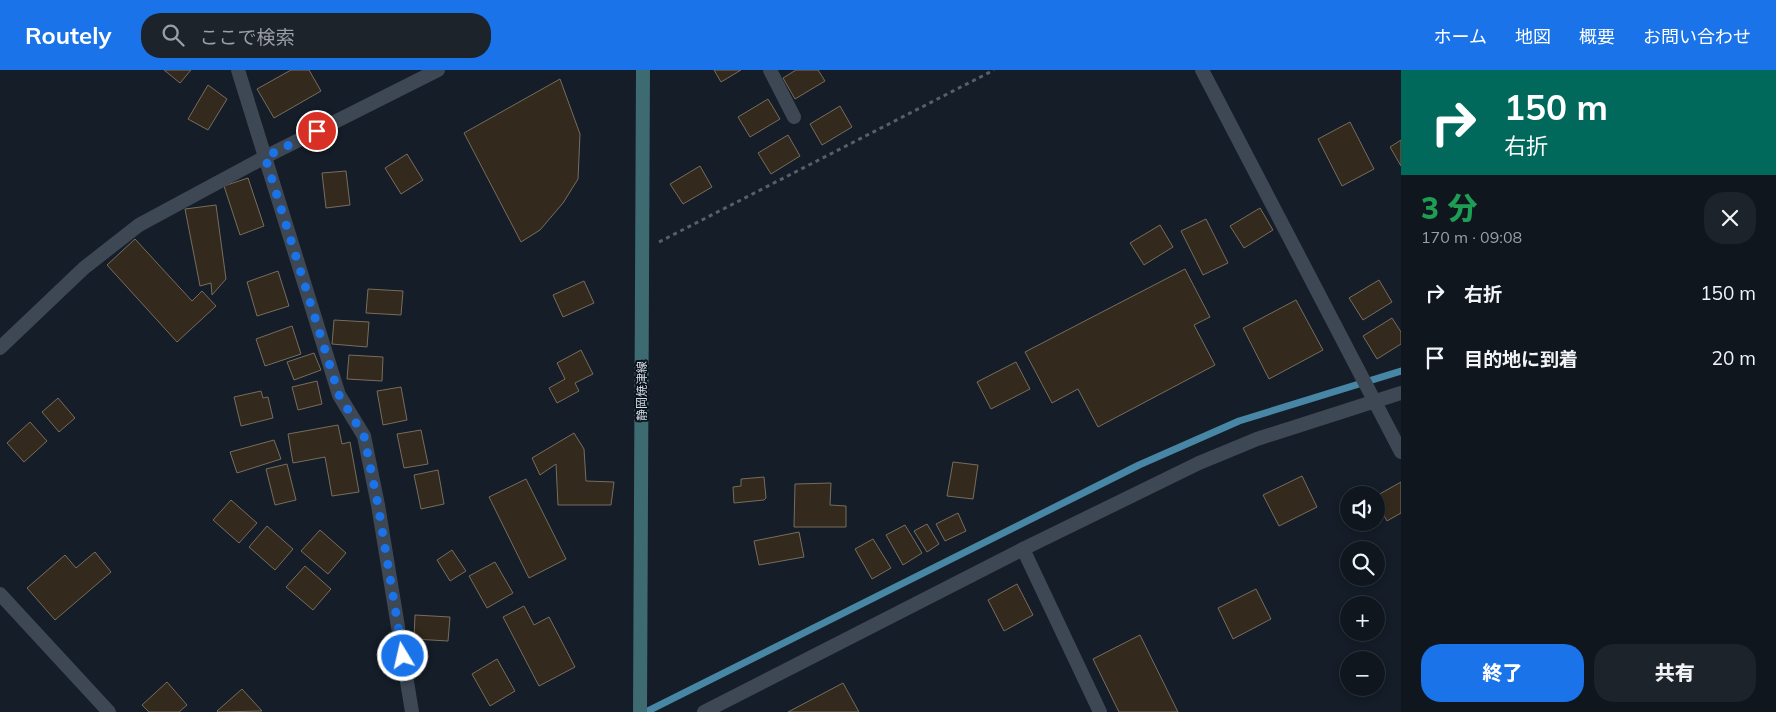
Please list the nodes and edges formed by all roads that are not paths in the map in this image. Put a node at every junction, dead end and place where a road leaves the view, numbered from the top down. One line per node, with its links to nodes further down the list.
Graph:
1 (238, 70): 7 (street)
2 (438, 70): 7 (street)
3 (643, 70): 16 (main road, 静岡焼津線)
4 (770, 70): 6 (street)
5 (1202, 70): 10 (street)
6 (794, 117)
7 (265, 157): 8 (street); 15 (street)
8 (0, 348)
9 (1401, 393): 10 (street)
10 (1375, 401): 11 (street); 12 (street)
11 (1401, 452)
12 (1023, 549): 17 (street); 18 (street)
13 (0, 594): 14 (street)
14 (109, 712)
15 (412, 712)
16 (640, 712)
17 (704, 712)
18 (1100, 712)

